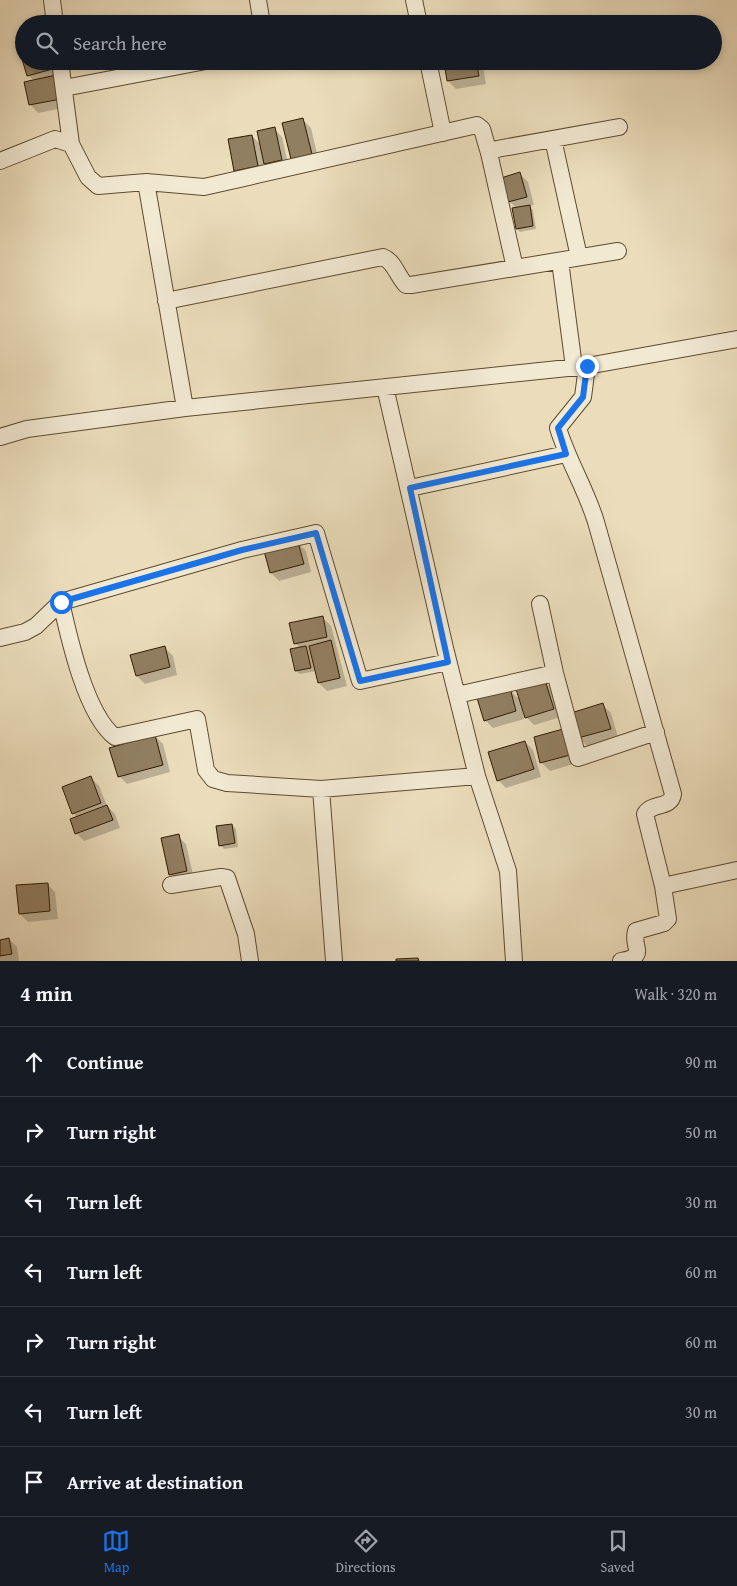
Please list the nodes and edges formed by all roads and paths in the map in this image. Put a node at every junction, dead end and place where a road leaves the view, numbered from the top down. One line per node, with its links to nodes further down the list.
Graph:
1 (52, 0): 4 (street)
2 (258, 0): 5 (street)
3 (414, 0): 6 (street)
4 (54, 15)
5 (260, 15)
6 (417, 15)
7 (61, 70): 10 (street)
8 (159, 70): 10 (street)
9 (430, 70): 12 (street)
10 (64, 88): 14 (street)
11 (619, 127): 13 (street)
12 (443, 133): 15 (street); 17 (street)
13 (553, 139): 15 (street); 19 (street)
14 (71, 144): 16 (street); 17 (street)
15 (489, 153): 21 (street)
16 (0, 161)
17 (146, 182): 22 (street)
18 (618, 251): 19 (street)
19 (579, 258): 20 (street)
20 (560, 261): 21 (street); 24 (street)
21 (515, 268): 22 (street)
22 (166, 301): 26 (street)
23 (737, 339): 24 (street)
24 (580, 366): 25 (street); 28 (street)
25 (384, 387): 26 (street); 29 (street)
26 (185, 408): 27 (street)
27 (0, 437)
28 (566, 454): 29 (street); 36 (street)
29 (410, 488): 33 (street)
30 (61, 602): 32 (street); 33 (street); 38 (street)
31 (540, 604): 34 (street)
32 (0, 638)
33 (448, 662): 35 (street)
34 (555, 673): 35 (street); 36 (street)
35 (457, 695): 37 (street)
36 (656, 732): 41 (street)
37 (477, 776): 38 (street); 44 (street)
38 (321, 788): 43 (street)
39 (737, 870): 41 (street)
40 (172, 885): 42 (street)
41 (663, 886): 45 (street)
42 (250, 961)
43 (334, 961)
44 (514, 961)
45 (621, 961)

